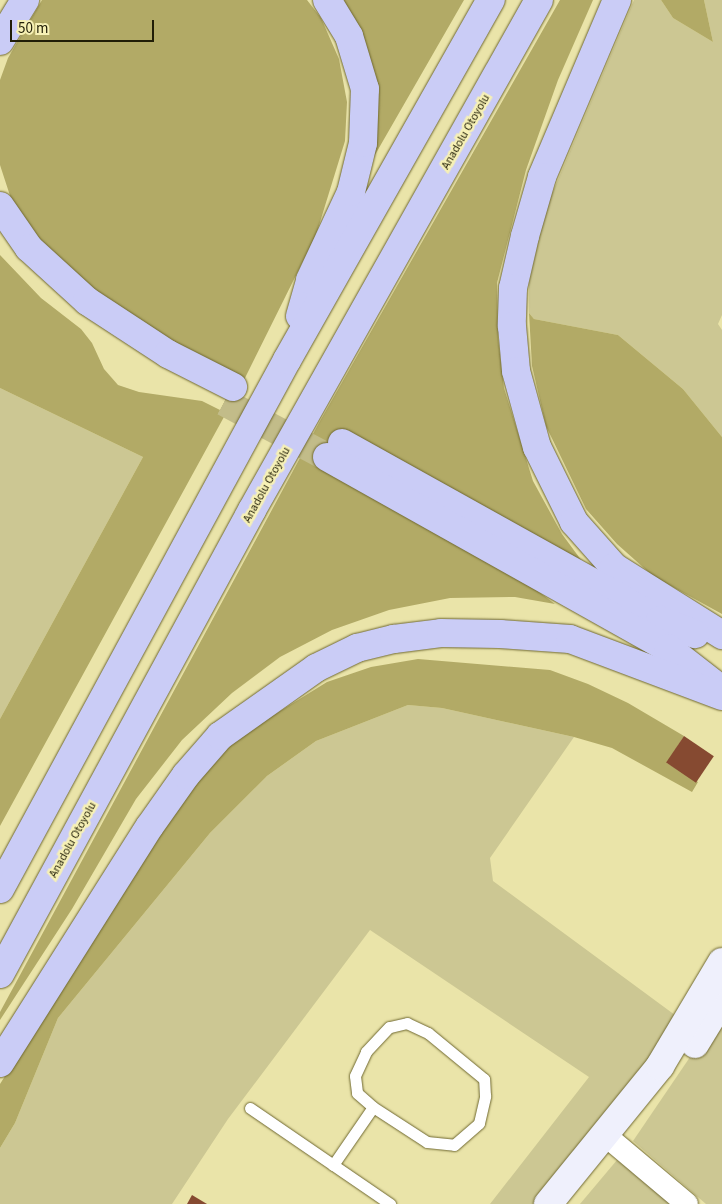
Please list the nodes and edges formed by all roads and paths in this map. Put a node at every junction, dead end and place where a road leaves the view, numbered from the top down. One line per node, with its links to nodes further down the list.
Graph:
1 (5, 0): 7 (highway)
2 (25, 0): 8 (highway)
3 (327, 0): 11 (highway)
4 (491, 0): 11 (highway)
5 (540, 0): 18 (highway, Anadolu Otoyolu)
6 (617, 0): 12 (highway)
7 (0, 6)
8 (0, 41)
9 (0, 206): 10 (highway)
10 (0, 239)
11 (287, 360): 16 (highway)
12 (722, 635)
13 (722, 645): 14 (highway)
14 (722, 689)
15 (722, 696): 20 (highway)
16 (0, 889)
17 (722, 962): 23 (main road)
18 (0, 974)
19 (722, 1000): 23 (main road)
20 (0, 1063)
21 (373, 1107): 21 (lane); 24 (lane)
22 (250, 1108): 24 (lane)
23 (612, 1141): 26 (main road); 27 (main road); 28 (street)
24 (333, 1165): 25 (lane)
25 (390, 1204)
26 (548, 1204)
27 (573, 1204)
28 (687, 1204)

